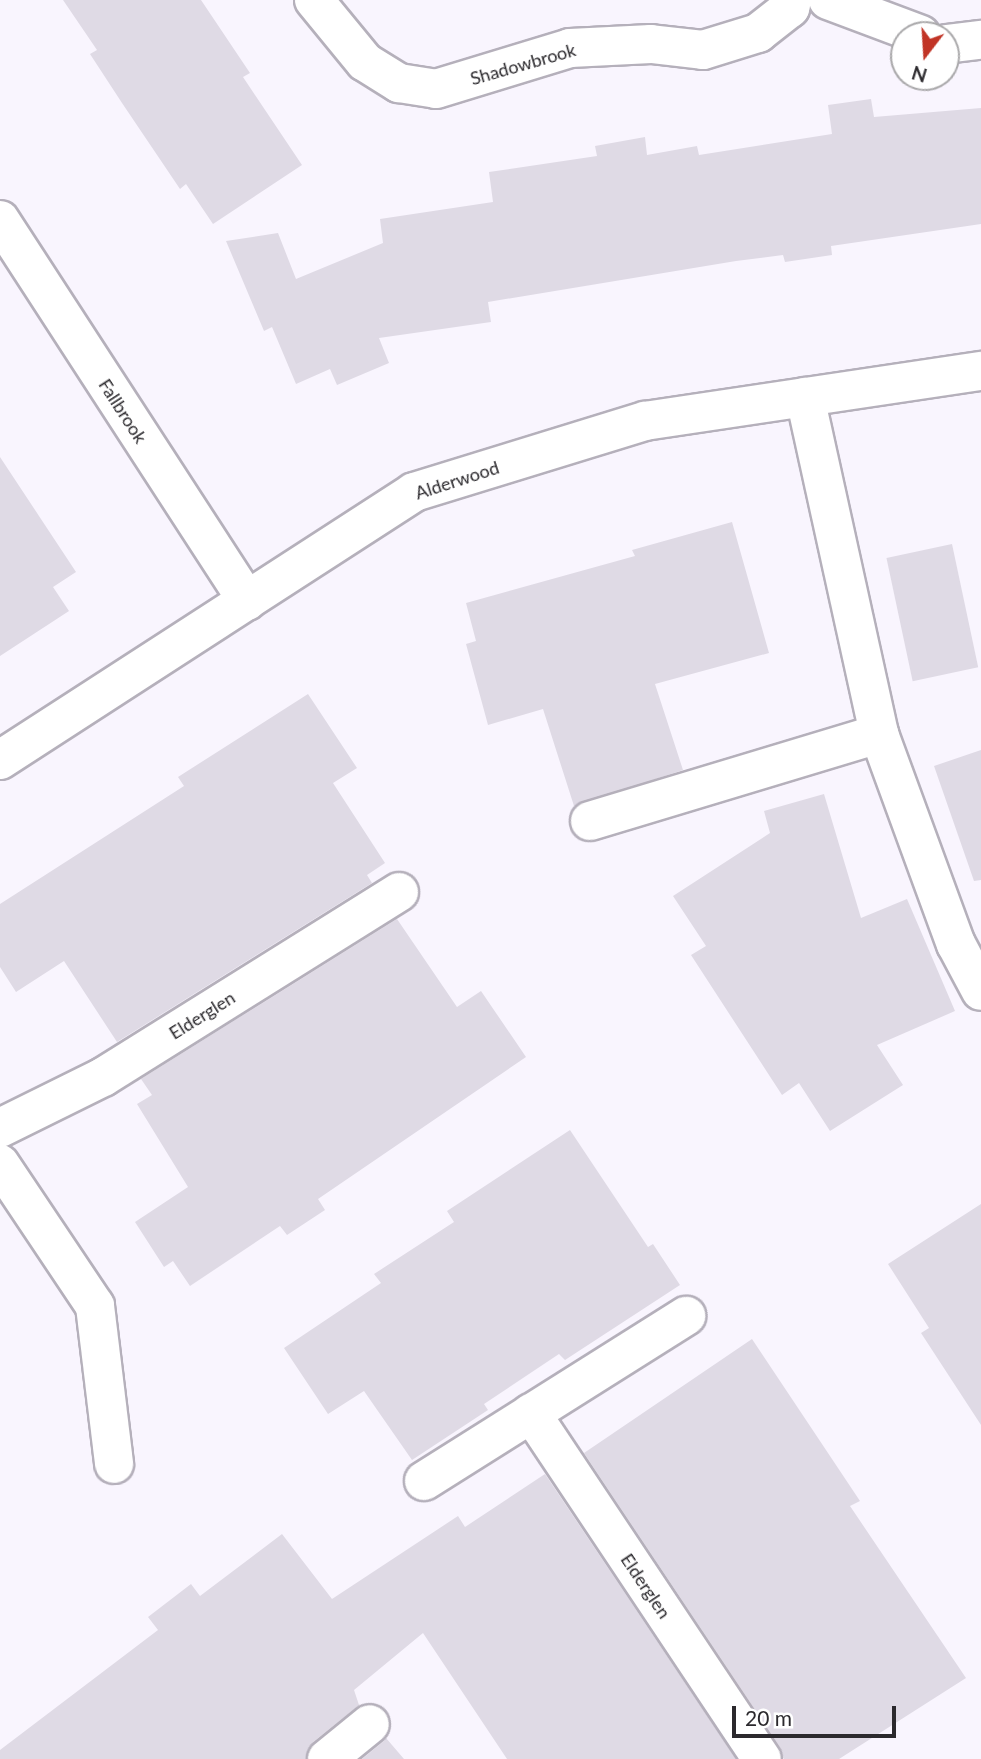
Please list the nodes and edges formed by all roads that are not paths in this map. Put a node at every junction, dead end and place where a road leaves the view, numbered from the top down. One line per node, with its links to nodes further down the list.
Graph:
1 (314, 0): 2 (street, Shadowbrook)
2 (792, 0)
3 (828, 0): 4 (street)
4 (890, 23)
5 (981, 40): 6 (street)
6 (960, 42)
7 (0, 220): 10 (street, Fallbrook)
8 (981, 371): 9 (street, Alderwood)
9 (805, 397): 10 (street, Alderwood); 11 (street)
10 (247, 601): 12 (street, Alderwood)
11 (880, 734): 13 (street); 15 (street)
12 (0, 760)
13 (590, 821)
14 (399, 892): 16 (street, Elderglen)
15 (981, 991)
16 (0, 1128)
17 (0, 1164): 20 (street)
18 (686, 1316): 19 (street)
19 (531, 1413): 21 (street); 24 (street, Elderglen)
20 (114, 1464)
21 (424, 1481)
22 (369, 1724): 23 (street)
23 (327, 1759)
24 (762, 1759)

